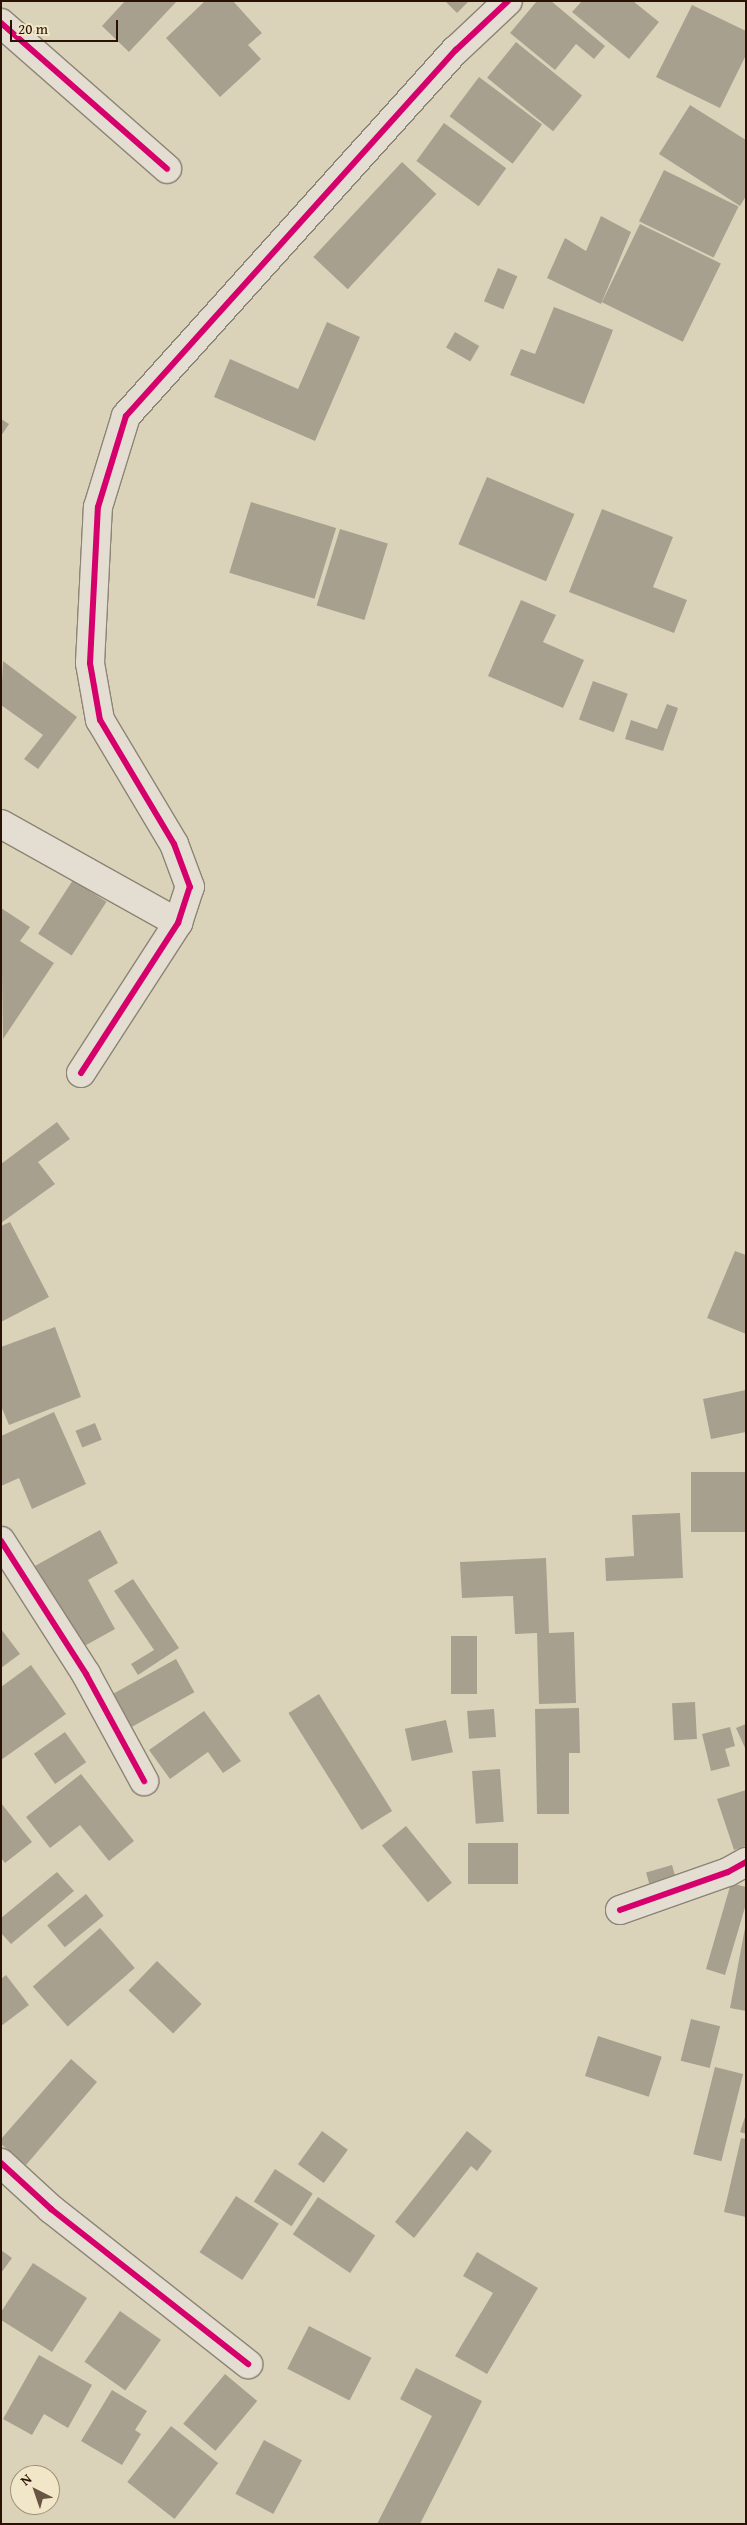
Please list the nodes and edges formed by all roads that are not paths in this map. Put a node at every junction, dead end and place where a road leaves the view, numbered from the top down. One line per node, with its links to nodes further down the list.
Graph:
1 (508, 1): 5 (street)
2 (1, 23): 3 (street)
3 (167, 169)
4 (1, 824): 5 (street)
5 (178, 923): 6 (street)
6 (81, 1073)
7 (1, 1541): 8 (street)
8 (144, 1781)
9 (746, 1862): 10 (street)
10 (620, 1910)
11 (1, 2163): 12 (street)
12 (248, 2364)

